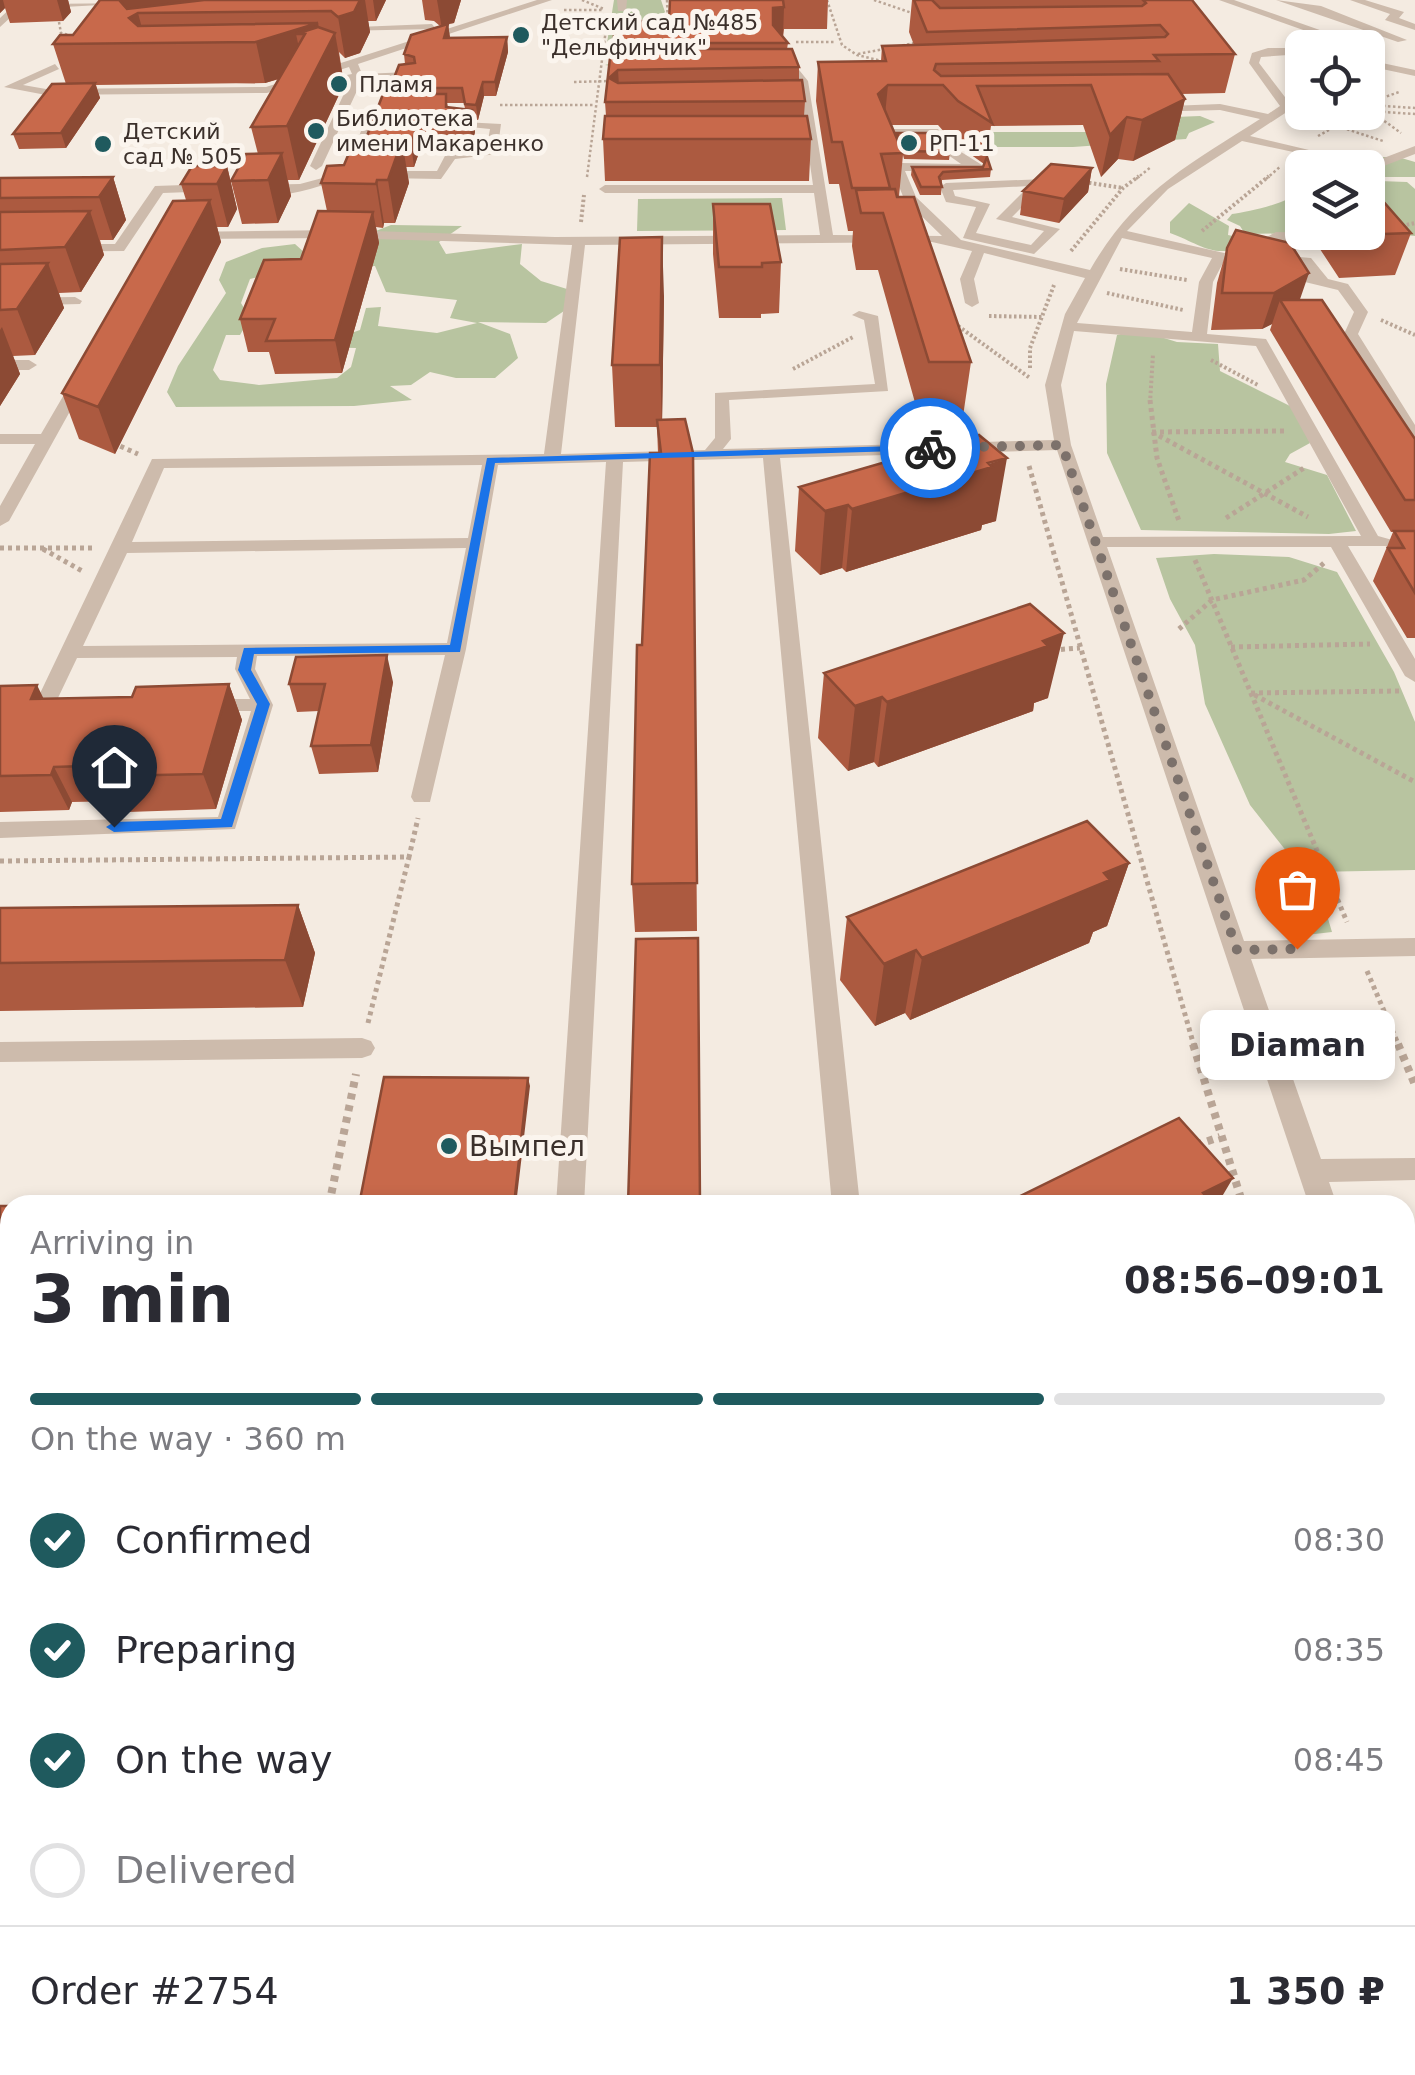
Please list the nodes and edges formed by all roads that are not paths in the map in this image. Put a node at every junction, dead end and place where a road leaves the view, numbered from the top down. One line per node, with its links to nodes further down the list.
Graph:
1 (547, 0): 13 (street)
2 (1224, 0): 10 (street)
3 (1281, 0): 17 (street)
4 (1355, 0): 9 (street)
5 (102, 1): 6 (street); 7 (street)
6 (142, 2)
7 (34, 4): 11 (street)
8 (1415, 10): 9 (street)
9 (1400, 14): 14 (street)
10 (1281, 21): 12 (street); 16 (street)
11 (0, 24)
12 (1260, 26)
13 (462, 27): 15 (street); 21 (street)
14 (1415, 27)
15 (324, 28)
16 (1309, 30)
17 (1409, 39)
18 (779, 42): 29 (street)
19 (1285, 52): 37 (street)
20 (324, 58): 21 (street)
21 (357, 60): 26 (street); 33 (street)
22 (56, 67): 32 (street)
23 (1385, 67): 24 (street)
24 (1415, 73)
25 (409, 75): 26 (street)
26 (358, 76): 28 (street); 53 (street)
27 (786, 81): 29 (street)
28 (297, 84): 33 (street); 36 (street)
29 (804, 84): 30 (street); 46 (street)
30 (826, 86)
31 (0, 87): 32 (street)
32 (14, 87): 34 (street)
33 (267, 90): 34 (street)
34 (88, 92): 38 (street)
35 (1170, 94): 39 (street)
36 (287, 101)
37 (1285, 104)
38 (79, 105)
39 (1178, 108): 42 (street); 43 (street)
40 (426, 109): 57 (street)
41 (442, 109): 57 (street)
42 (1136, 109)
43 (1285, 109)
44 (1285, 112): 47 (street)
45 (789, 113): 46 (street)
46 (806, 113): 48 (street)
47 (1239, 138): 50 (street); 70 (street)
48 (811, 148): 49 (street); 62 (street)
49 (792, 149)
50 (1290, 150)
51 (1413, 150): 52 (street)
52 (1385, 160)
53 (316, 166)
54 (972, 166): 55 (street); 55 (street); 56 (street)
55 (898, 167): 66 (street)
56 (989, 170)
57 (348, 175): 61 (street)
58 (1078, 181): 59 (street)
59 (1026, 183): 65 (street); 81 (street); 81 (street)
60 (219, 188): 68 (street)
61 (239, 188)
62 (818, 189): 63 (street); 74 (street)
63 (606, 190)
64 (995, 190): 65 (street)
65 (950, 197): 66 (street); 81 (street)
66 (910, 200): 76 (street)
67 (129, 209): 68 (street)
68 (147, 209): 79 (street)
69 (1285, 229): 72 (street)
70 (1118, 233): 82 (street); 85 (street)
71 (165, 235): 75 (street)
72 (1276, 236): 73 (street); 82 (street); 86 (street)
73 (1285, 236)
74 (827, 237): 75 (street); 76 (street)
75 (579, 240): 103 (street)
76 (955, 241): 77 (street)
77 (980, 247): 81 (street); 89 (street)
78 (0, 248): 79 (street)
79 (119, 248): 80 (street)
80 (137, 248)
81 (1000, 248): 85 (street)
82 (1226, 258): 83 (street); 92 (street)
83 (1249, 264)
84 (1265, 268): 86 (street)
85 (1093, 276): 91 (street)
86 (1322, 282): 96 (street)
87 (75, 301): 88 (street)
88 (0, 302)
89 (972, 303)
90 (868, 319): 101 (street)
91 (1068, 327): 92 (street); 99 (street)
92 (1198, 336): 108 (street)
93 (0, 365): 94 (street)
94 (29, 365)
95 (88, 365): 97 (street)
96 (1414, 435)
97 (45, 439): 98 (street); 105 (street)
98 (0, 440)
99 (1062, 445): 100 (street); 107 (street)
100 (771, 452): 101 (street); 127 (street)
101 (710, 456): 102 (street)
102 (615, 457): 103 (street); 126 (street)
103 (552, 459): 104 (street)
104 (490, 460): 109 (street); 110 (street)
105 (0, 521)
106 (1412, 540): 108 (street)
107 (1096, 542): 108 (street); 121 (street)
108 (1355, 543): 114 (street)
109 (473, 544): 110 (street); 111 (street)
110 (121, 548): 113 (street)
111 (456, 649): 112 (street); 118 (street)
112 (248, 650): 113 (street); 115 (street)
113 (73, 652): 117 (street)
114 (1415, 676)
115 (263, 704): 116 (street); 119 (street)
116 (184, 705)
117 (84, 706)
118 (422, 797)
119 (0, 830)
120 (1415, 947): 121 (street)
121 (1237, 950): 125 (street)
122 (362, 1048): 123 (street)
123 (0, 1052)
124 (1415, 1169): 125 (street)
125 (1312, 1171): 128 (street)
126 (571, 1195)
127 (845, 1195)
128 (1320, 1195)

